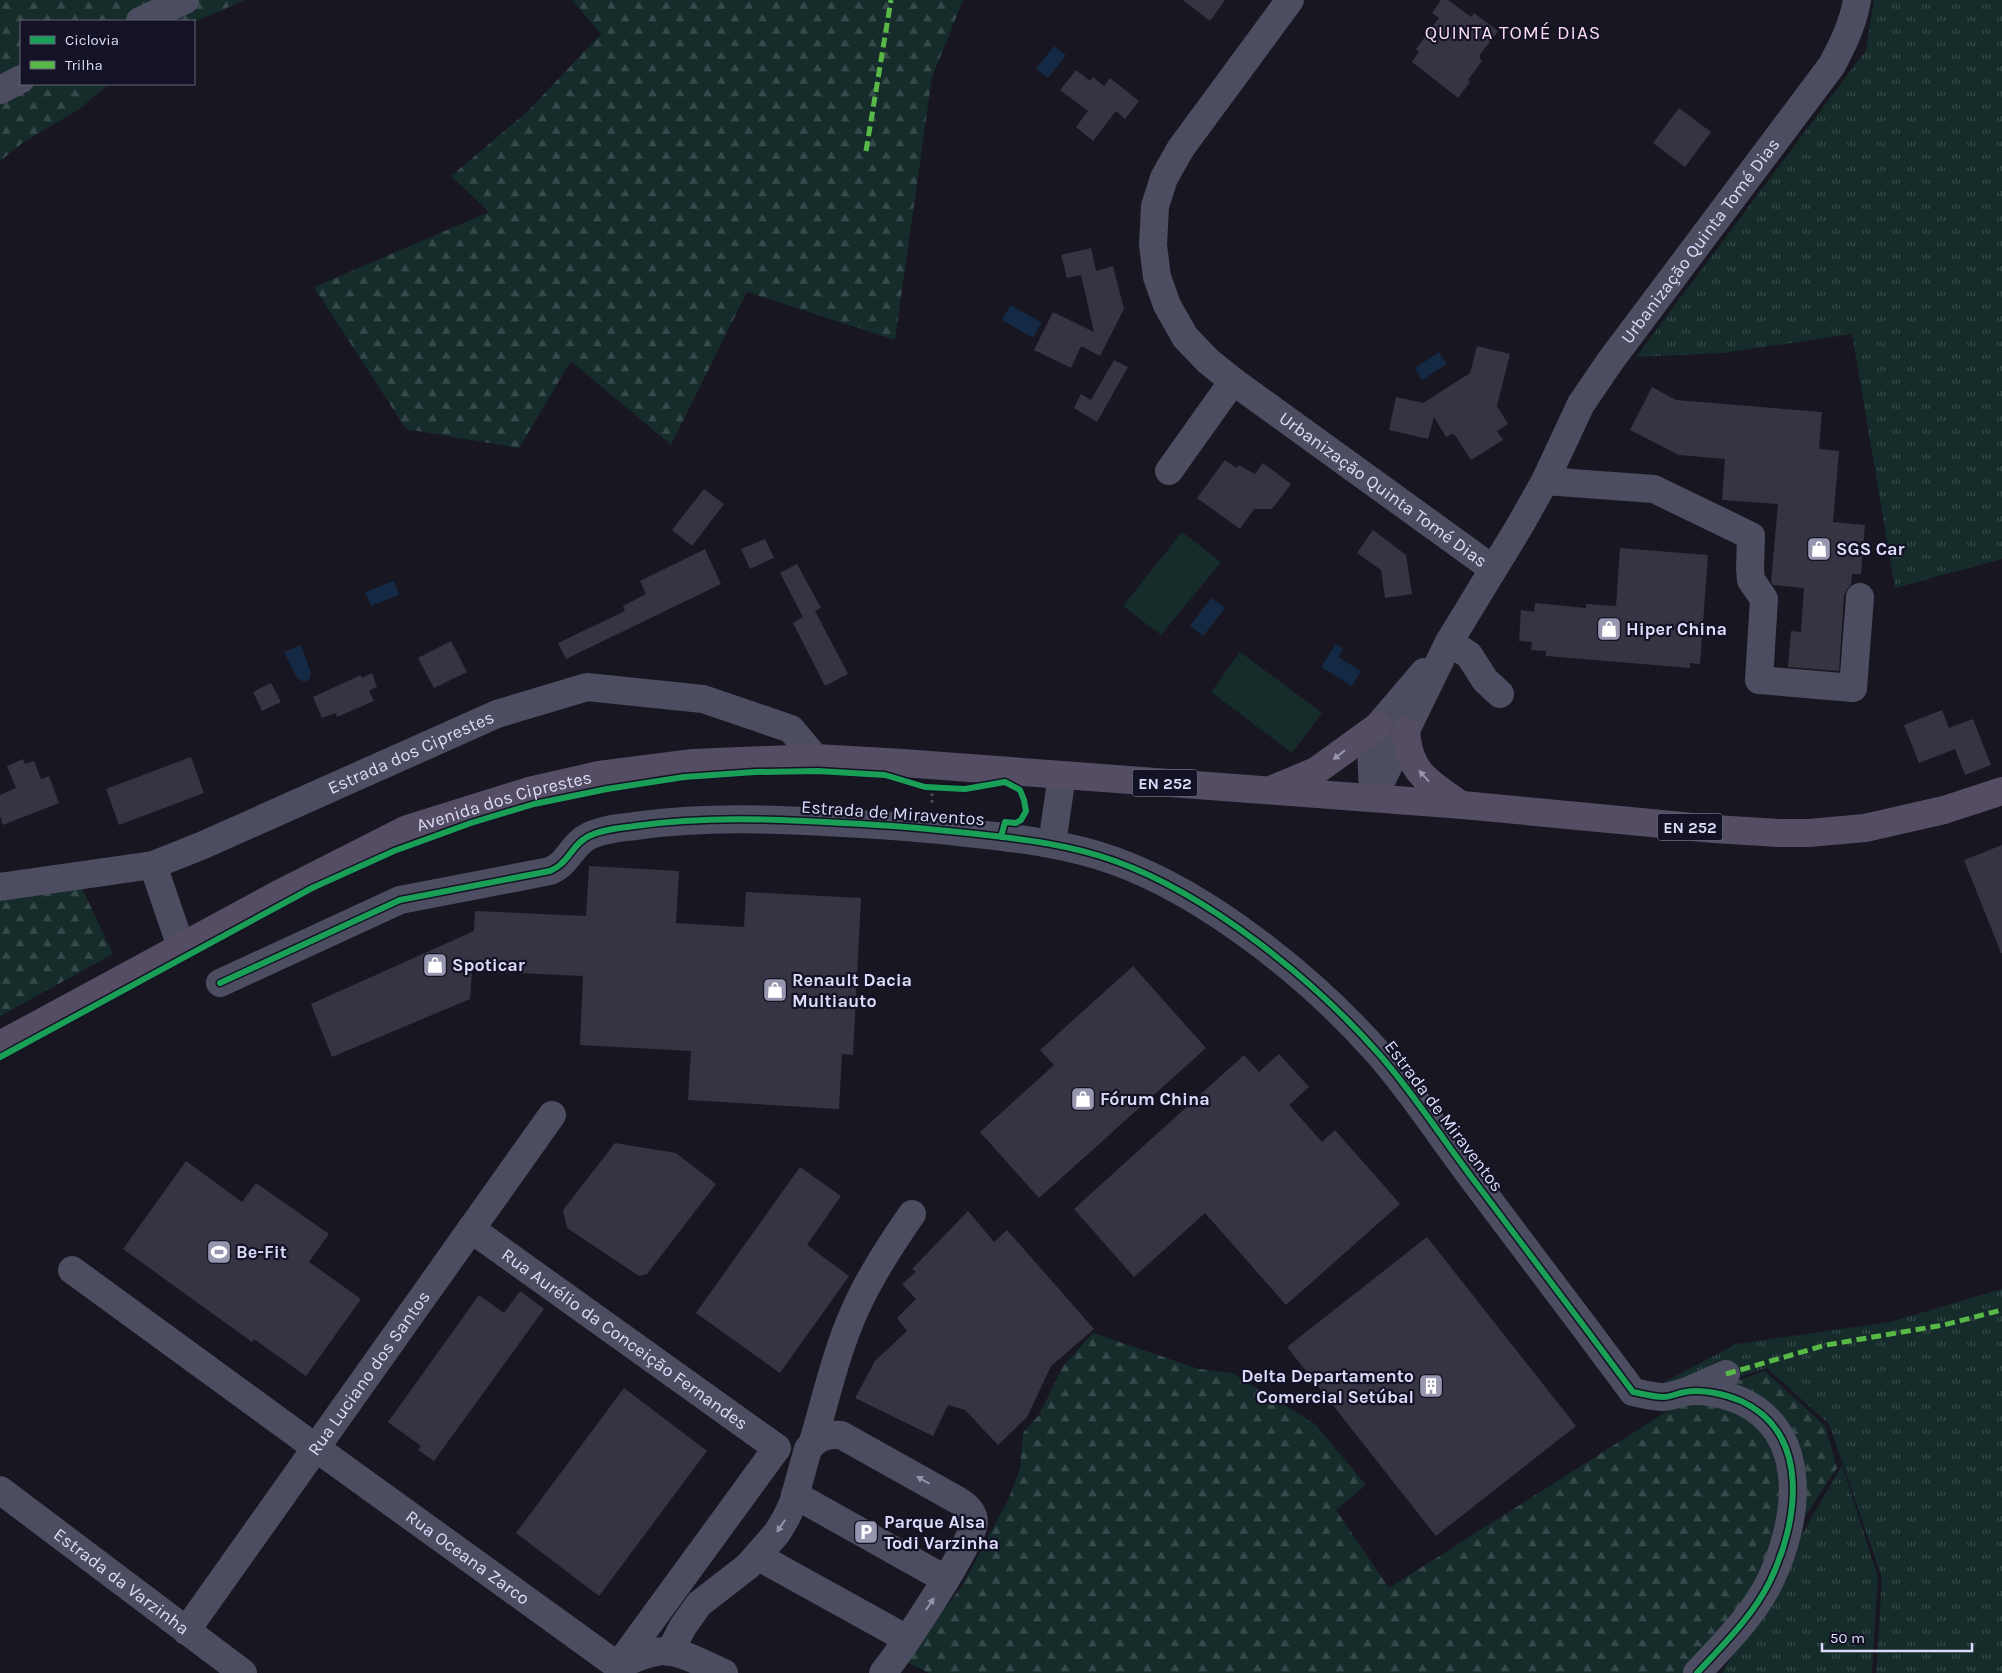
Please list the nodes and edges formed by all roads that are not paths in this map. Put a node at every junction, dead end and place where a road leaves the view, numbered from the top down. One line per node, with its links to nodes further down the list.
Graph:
1 (185, 0): 4 (street)
2 (1290, 0): 7 (street, Urbanização Quinta Tomé Dias)
3 (1857, 0): 9 (street, Urbanização Quinta Tomé Dias)
4 (142, 20)
5 (20, 80): 6 (street)
6 (0, 90)
7 (1233, 381): 8 (street); 10 (street, Urbanização Quinta Tomé Dias)
8 (1169, 471)
9 (1545, 481): 10 (street, Urbanização Quinta Tomé Dias); 11 (street)
10 (1493, 570): 12 (street)
11 (1860, 597)
12 (1449, 642): 13 (street); 14 (street); 15 (street)
13 (1500, 694)
14 (1378, 726): 18 (main road, one-way to 18); 20 (street)
15 (1406, 731): 20 (street); 21 (main road, one-way to 15)
16 (815, 758): 17 (main road, Avenida dos Ciprestes / EN 252); 23 (street, Estrada dos Ciprestes); 25 (main road, Avenida dos Ciprestes / EN 252)
17 (1062, 775): 18 (main road, EN 252); 22 (street)
18 (1267, 790): 20 (main road, EN 252)
19 (2002, 791): 21 (main road, EN 252)
20 (1373, 798): 21 (main road, EN 252)
21 (1463, 805)
22 (1052, 844): 26 (street, Estrada de Miraventos); 33 (street, Estrada de Miraventos)
23 (153, 865): 24 (street, Estrada dos Ciprestes); 25 (street)
24 (0, 887)
25 (181, 947): 27 (main road, Avenida dos Ciprestes / EN 252)
26 (220, 983)
27 (0, 1045)
28 (552, 1115): 30 (street, Rua Luciano dos Santos)
29 (912, 1214): 34 (street)
30 (471, 1229): 35 (street, Rua Luciano dos Santos); 43 (street, Rua Aurélio da Conceição Fernandes)
31 (72, 1270): 35 (street, Rua Oceana Zarco)
32 (1726, 1374): 33 (street)
33 (1686, 1392): 47 (street)
34 (813, 1442): 37 (street); 39 (street, one-way to 34)
35 (316, 1448): 40 (street, Rua Luciano dos Santos); 43 (street, Rua Oceana Zarco)
36 (0, 1490): 40 (street, Estrada da Varzinha)
37 (796, 1495): 38 (street, one-way to 38); 39 (street)
38 (757, 1556): 41 (street); 42 (street)
39 (945, 1579): 41 (street, one-way to 39)
40 (186, 1631): 44 (street, Estrada da Varzinha)
41 (907, 1639): 46 (street)
42 (670, 1652): 43 (street); 45 (street)
43 (616, 1669)
44 (243, 1673)
45 (724, 1673)
46 (883, 1673)
47 (1697, 1673)

